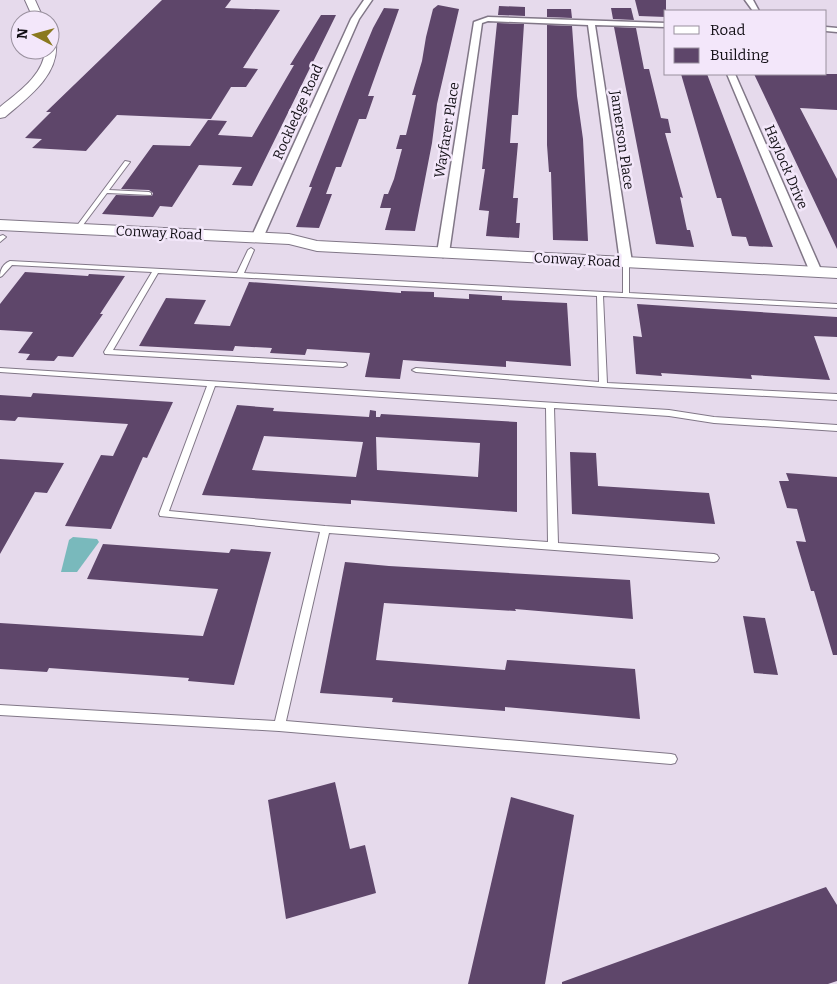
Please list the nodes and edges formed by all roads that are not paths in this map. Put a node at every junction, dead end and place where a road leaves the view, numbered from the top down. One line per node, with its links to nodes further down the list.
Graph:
1 (368, 0): 14 (street, Rockledge Road)
2 (591, 22): 3 (street); 15 (street, Wayfarer Place); 16 (street, Jamerson Place)
3 (664, 24)
4 (831, 30): 5 (street)
5 (837, 37)
6 (49, 60): 8 (main road)
7 (731, 75): 18 (street, Haylock Drive)
8 (0, 114)
9 (127, 162): 10 (lane)
10 (106, 191): 11 (lane); 12 (lane)
11 (149, 194)
12 (78, 228): 13 (main road, Conway Road); 14 (main road, Conway Road)
13 (1, 235): 14 (main road, Conway Road)
14 (254, 244): 15 (main road, Conway Road); 20 (lane)
15 (443, 253): 16 (main road, Conway Road)
16 (626, 262): 18 (main road, Conway Road); 23 (lane)
17 (156, 270): 20 (lane); 21 (lane); 25 (lane)
18 (816, 272): 19 (main road, Conway Road)
19 (837, 273)
20 (240, 274): 22 (lane)
21 (0, 275)
22 (600, 295): 23 (lane); 29 (lane)
23 (626, 296): 24 (lane)
24 (837, 306)
25 (342, 365)
26 (0, 370): 28 (lane)
27 (416, 370): 29 (lane)
28 (212, 383): 31 (lane); 33 (lane)
29 (603, 385): 30 (lane)
30 (837, 397)
31 (550, 406): 32 (lane); 34 (lane)
32 (837, 428)
33 (325, 529): 34 (lane); 37 (lane)
34 (553, 545): 35 (lane)
35 (714, 558)
36 (0, 710): 37 (lane)
37 (279, 726): 38 (lane)
38 (672, 759)

